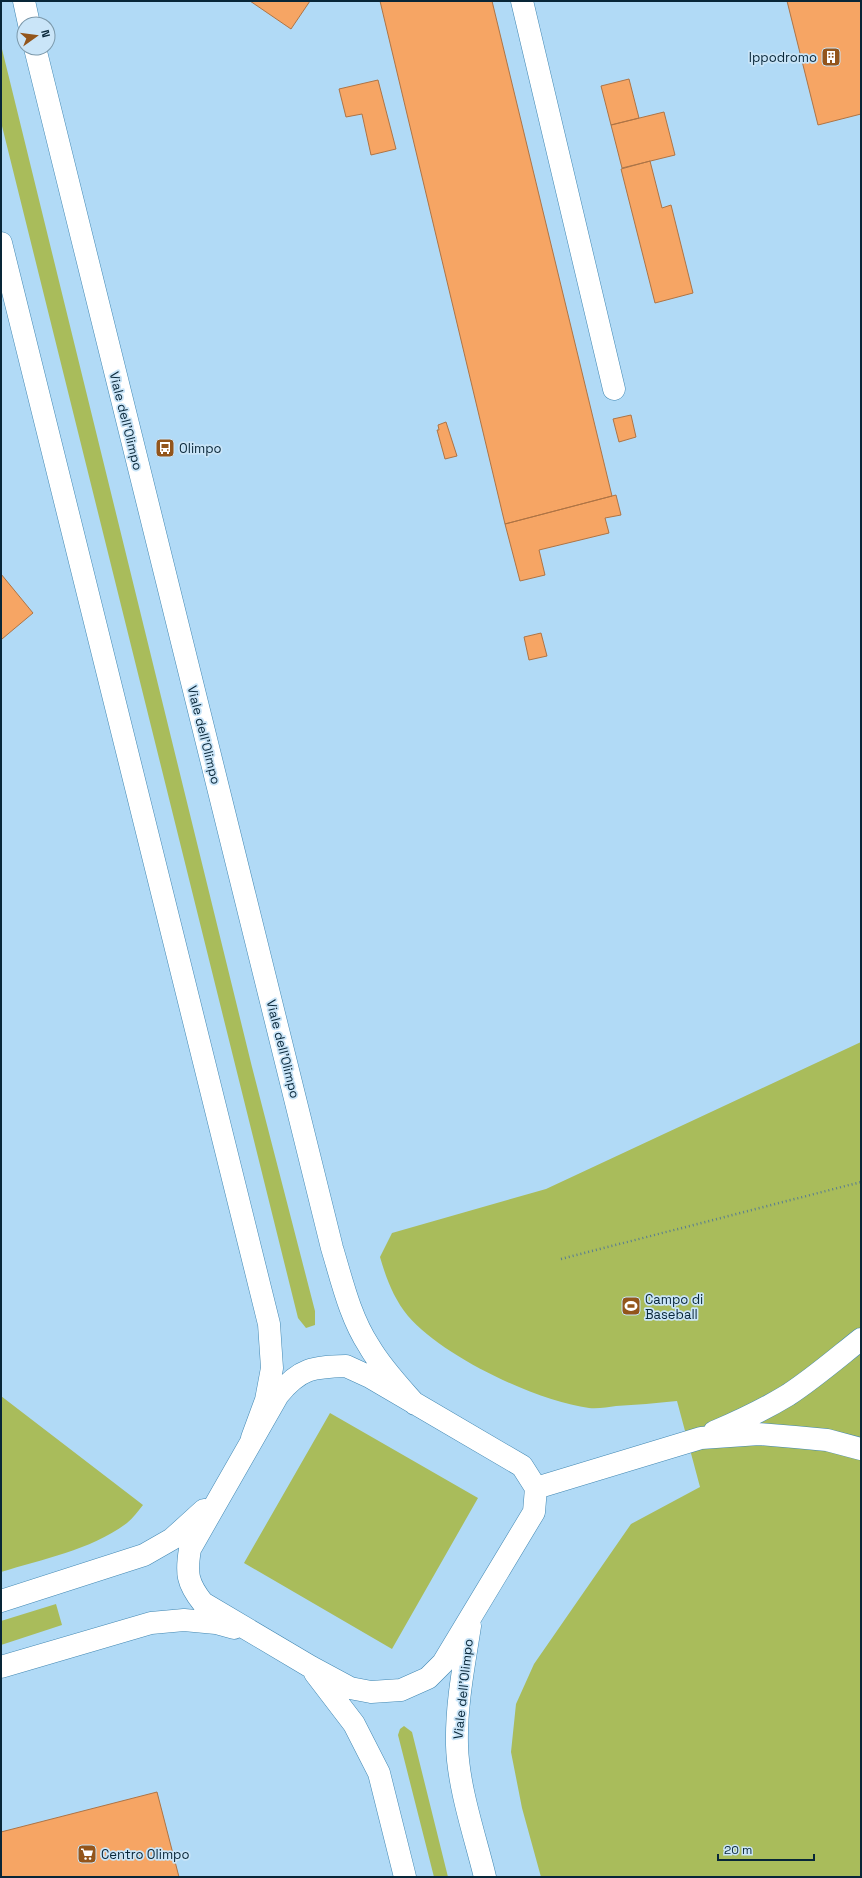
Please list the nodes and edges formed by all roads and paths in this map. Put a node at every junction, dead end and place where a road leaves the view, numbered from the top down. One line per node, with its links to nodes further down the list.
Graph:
1 (24, 1): 3 (street)
2 (522, 1): 6 (street)
3 (27, 16)
4 (37, 56): 10 (street, Viale dell'Olimpo)
5 (1, 243): 11 (street)
6 (614, 390)
7 (861, 1182): 8 (path)
8 (561, 1259)
9 (861, 1339): 12 (street)
10 (415, 1404): 11 (street); 15 (street)
11 (252, 1438): 14 (street)
12 (700, 1438): 13 (street); 15 (street)
13 (861, 1449)
14 (224, 1488): 16 (street); 18 (street)
15 (536, 1488): 17 (street)
16 (1, 1601)
17 (471, 1618): 20 (street); 22 (street, Viale dell'Olimpo)
18 (253, 1633): 19 (street); 20 (street)
19 (1, 1667)
20 (311, 1667): 21 (street)
21 (405, 1877)
22 (485, 1877)

